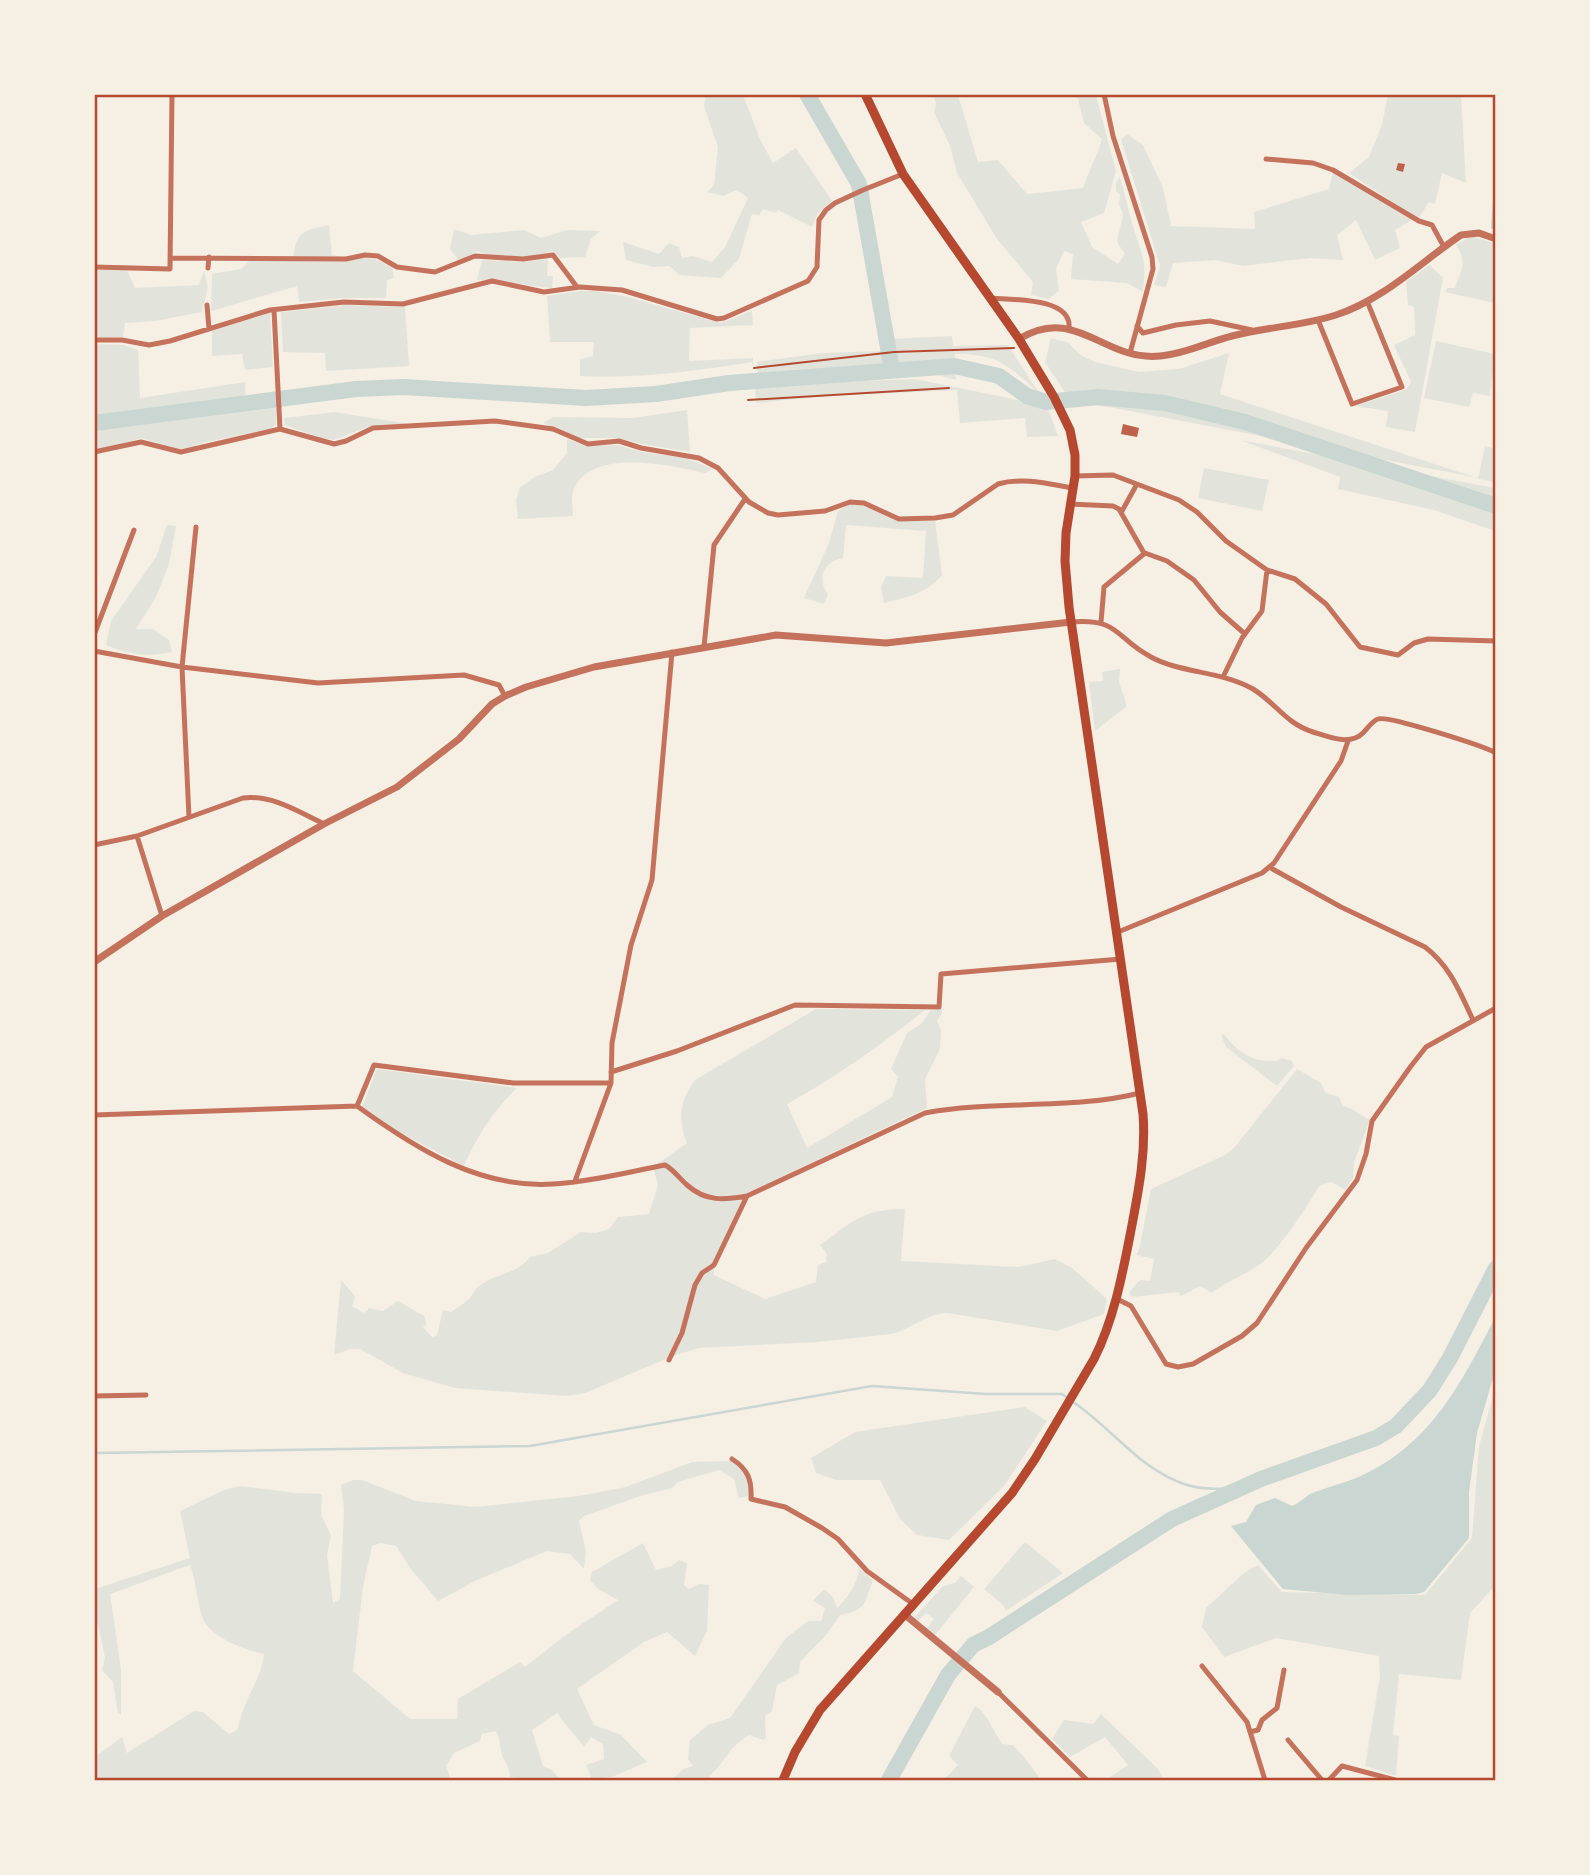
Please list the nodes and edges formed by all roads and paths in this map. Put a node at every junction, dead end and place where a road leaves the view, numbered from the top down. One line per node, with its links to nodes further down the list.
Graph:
1 (172, 94): 9 (street)
2 (865, 94): 5 (main road)
3 (1104, 94): 18 (street)
4 (1266, 159): 7 (street)
5 (904, 174): 12 (street); 13 (main road)
6 (1496, 239): 7 (street)
7 (1444, 247): 14 (street)
8 (209, 257): 9 (street); 11 (street); 12 (street)
9 (170, 258): 10 (street)
10 (94, 268)
11 (208, 268)
12 (576, 287): 16 (street)
13 (989, 298): 19 (street); 23 (main road)
14 (1367, 301): 17 (street); 17 (street)
15 (207, 305): 20 (street)
16 (274, 310): 20 (street); 28 (street)
17 (1318, 320): 21 (street)
18 (1137, 326): 21 (street); 24 (street)
19 (1069, 328): 23 (street); 24 (street)
20 (209, 329): 22 (street)
21 (1255, 330): 24 (street)
22 (94, 340)
23 (1016, 343): 25 (path); 30 (main road)
24 (1130, 353)
25 (754, 368)
26 (950, 388): 27 (path)
27 (748, 400)
28 (280, 429): 29 (street); 33 (street)
29 (94, 452)
30 (1075, 476): 31 (street); 32 (main road)
31 (1138, 484): 35 (street); 39 (street)
32 (1073, 488): 33 (street); 34 (main road)
33 (745, 499): 45 (street)
34 (1069, 504): 35 (street); 40 (main road)
35 (1122, 511): 38 (street)
36 (196, 527): 48 (street)
37 (134, 530): 43 (street)
38 (1144, 553): 41 (street); 42 (street)
39 (1267, 570): 42 (street); 44 (street)
40 (1071, 622): 41 (street); 45 (street); 59 (main road)
41 (1101, 622): 49 (street)
42 (1245, 634): 49 (street)
43 (94, 635)
44 (1496, 641)
45 (704, 648): 47 (street)
46 (94, 651): 48 (street)
47 (672, 652): 50 (street); 64 (street)
48 (181, 667): 50 (street); 53 (street)
49 (1223, 677): 51 (street)
50 (505, 696): 54 (street)
51 (1348, 741): 52 (street); 57 (street)
52 (1496, 753)
53 (189, 817): 54 (street); 55 (street)
54 (324, 824): 58 (street)
55 (137, 836): 56 (street); 58 (street)
56 (94, 845)
57 (1269, 867): 59 (street); 63 (street)
58 (162, 916): 61 (street)
59 (1118, 932): 60 (main road)
60 (1121, 958): 64 (street); 66 (main road)
61 (94, 962)
62 (1496, 1008): 63 (street)
63 (1473, 1020): 71 (street)
64 (611, 1073): 65 (street)
65 (611, 1083): 67 (street); 69 (street)
66 (1140, 1093): 70 (street); 71 (main road)
67 (357, 1107): 68 (street); 69 (street)
68 (94, 1115)
69 (575, 1181): 70 (street)
70 (747, 1196): 72 (street)
71 (1117, 1299): 76 (main road)
72 (669, 1360)
73 (146, 1395): 74 (street)
74 (94, 1396)
75 (732, 1458): 76 (street)
76 (913, 1604): 77 (main road)
77 (904, 1614): 80 (street); 83 (main road)
78 (1202, 1666): 81 (street)
79 (1284, 1670): 81 (street)
80 (998, 1692): 84 (street)
81 (1250, 1732): 85 (street)
82 (1288, 1740): 86 (street)
83 (783, 1780)
84 (1087, 1780)
85 (1265, 1780)
86 (1322, 1780)
87 (1329, 1780): 88 (street)
88 (1395, 1780)

